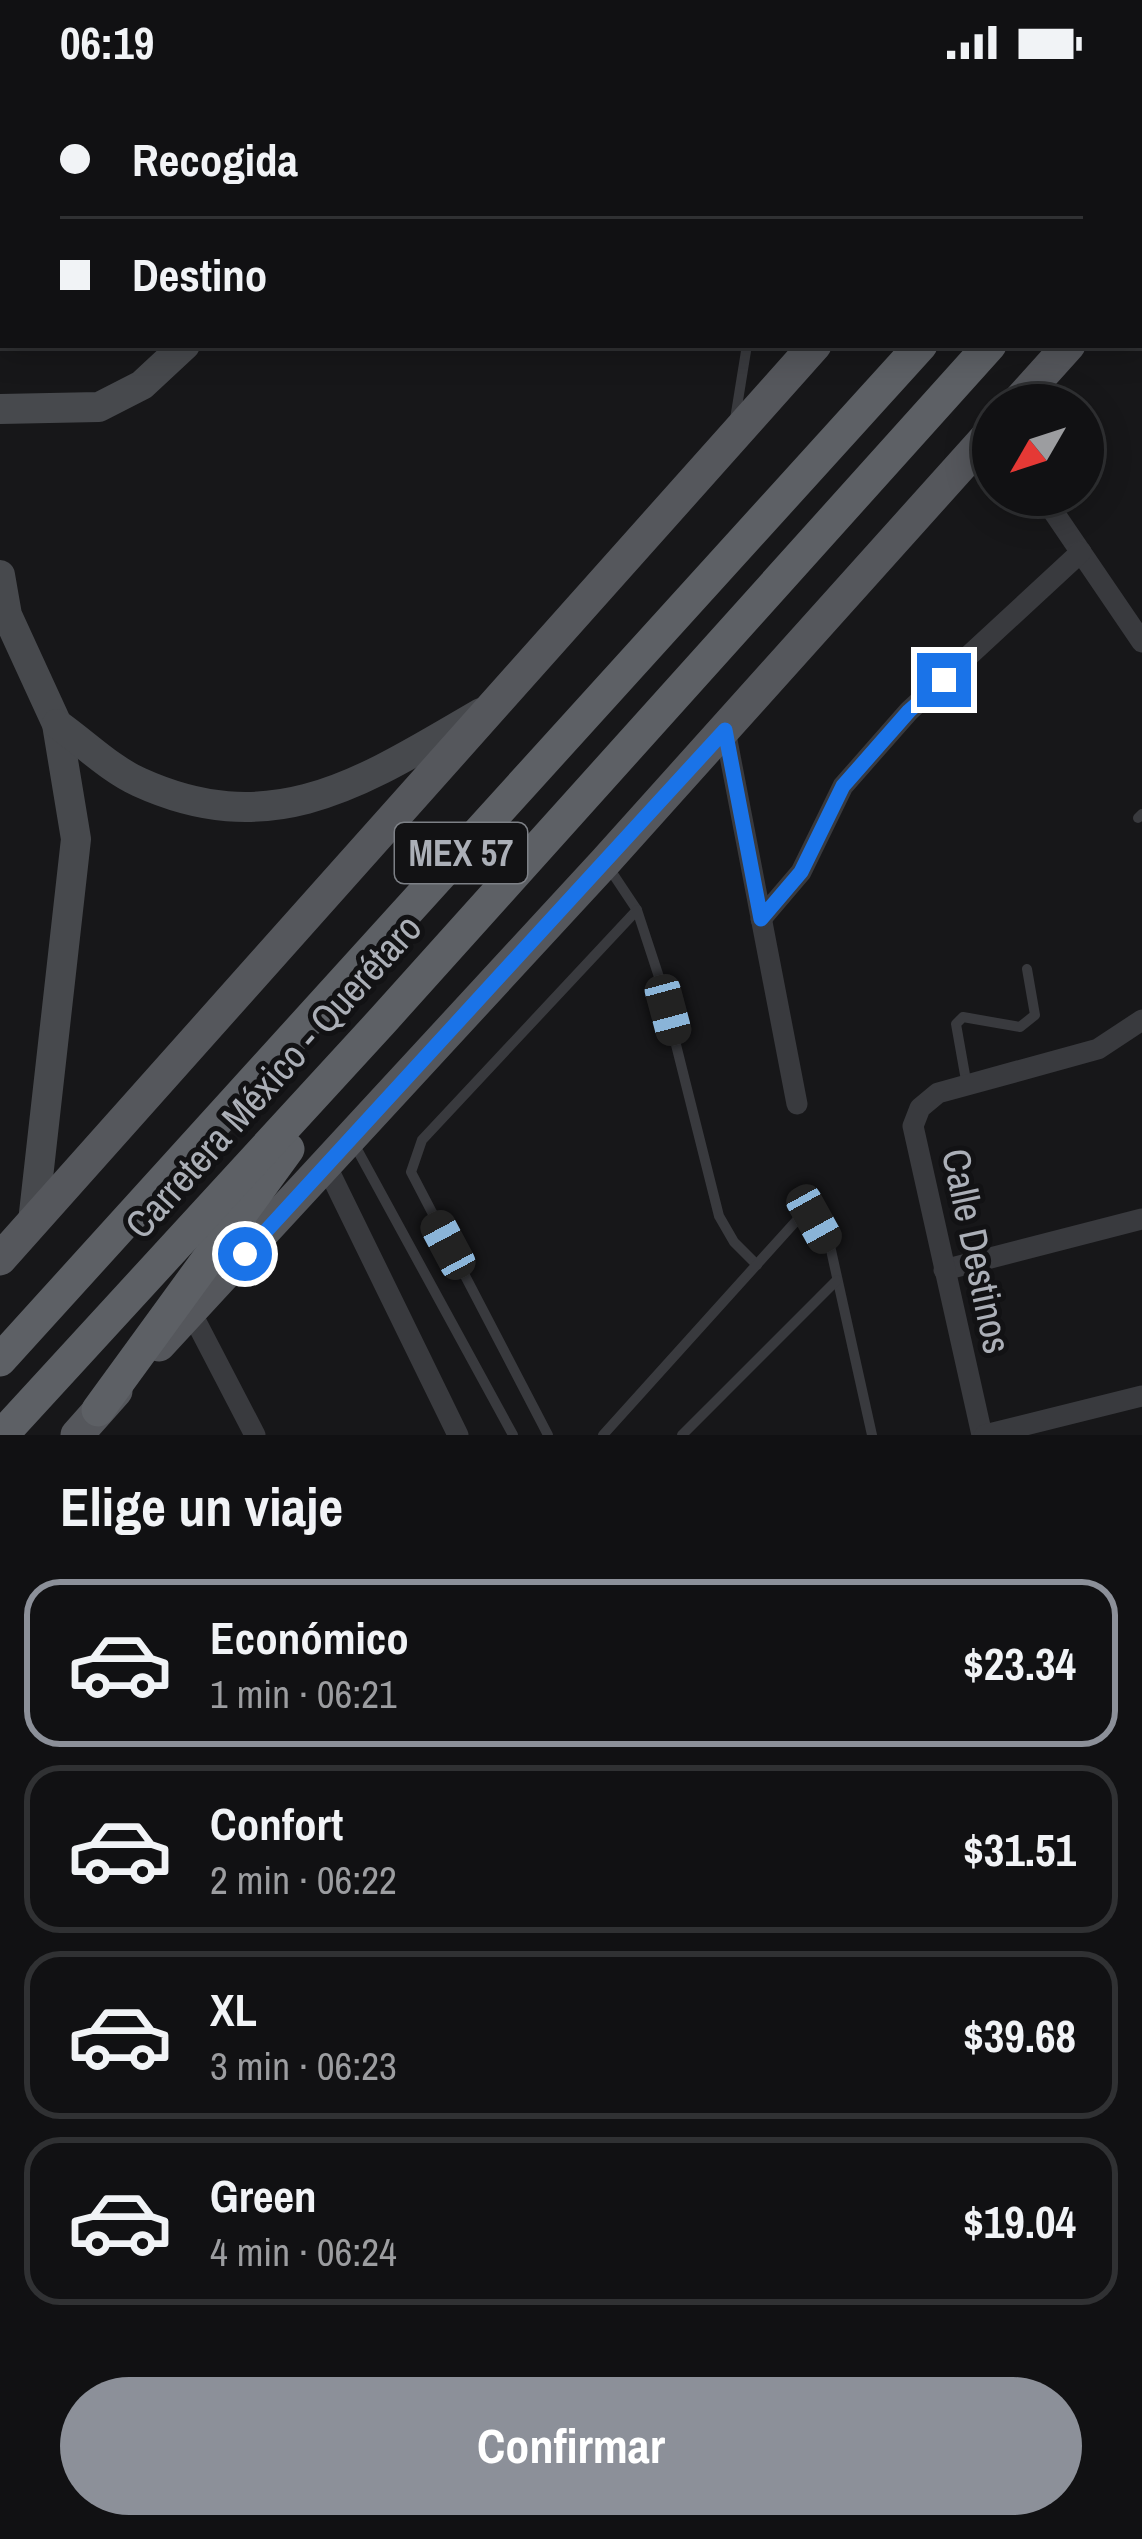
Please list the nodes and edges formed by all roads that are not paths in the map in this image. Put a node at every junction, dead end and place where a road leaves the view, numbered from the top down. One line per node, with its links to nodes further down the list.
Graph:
1 (182, 348): 8 (main road)
2 (746, 348): 9 (lane)
3 (812, 348): 9 (main road)
4 (918, 348): 35 (highway, Carretera México - Querétaro / MEX 57)
5 (987, 348): 22 (highway, Carretera México - Querétaro / MEX 57)
6 (1066, 348): 7 (main road)
7 (1034, 384)
8 (0, 409)
9 (730, 440): 15 (main road)
10 (972, 454): 17 (main road)
11 (1056, 516): 12 (street)
12 (1081, 552): 14 (street); 20 (street)
13 (0, 575): 16 (main road)
14 (1142, 642)
15 (497, 704): 16 (main road); 29 (main road)
16 (57, 724): 29 (main road)
17 (725, 730): 18 (main road); 20 (street)
18 (605, 862): 19 (lane); 26 (main road)
19 (637, 910): 31 (lane); 42 (lane)
20 (761, 919): 25 (street)
21 (1027, 969): 24 (lane)
22 (383, 1020): 37 (highway); 38 (highway, Carretera México - Querétaro / MEX 57)
23 (1142, 1020): 24 (street, Calle Destinos)
24 (967, 1085): 32 (street, Calle Destinos)
25 (797, 1104)
26 (352, 1140): 27 (main road); 41 (lane)
27 (327, 1168): 34 (main road); 40 (street)
28 (1142, 1219): 32 (street)
29 (33, 1222): 30 (main road)
30 (0, 1259)
31 (757, 1264): 33 (lane); 43 (lane)
32 (944, 1270): 46 (street, Calle Destinos)
33 (837, 1280): 44 (lane); 45 (lane)
34 (191, 1312): 37 (main road); 39 (street)
35 (0, 1360)
36 (1142, 1396): 46 (street)
37 (88, 1422)
38 (2, 1435)
39 (255, 1435)
40 (458, 1435)
41 (512, 1435)
42 (548, 1435)
43 (603, 1435)
44 (682, 1435)
45 (872, 1435)
46 (983, 1435)

